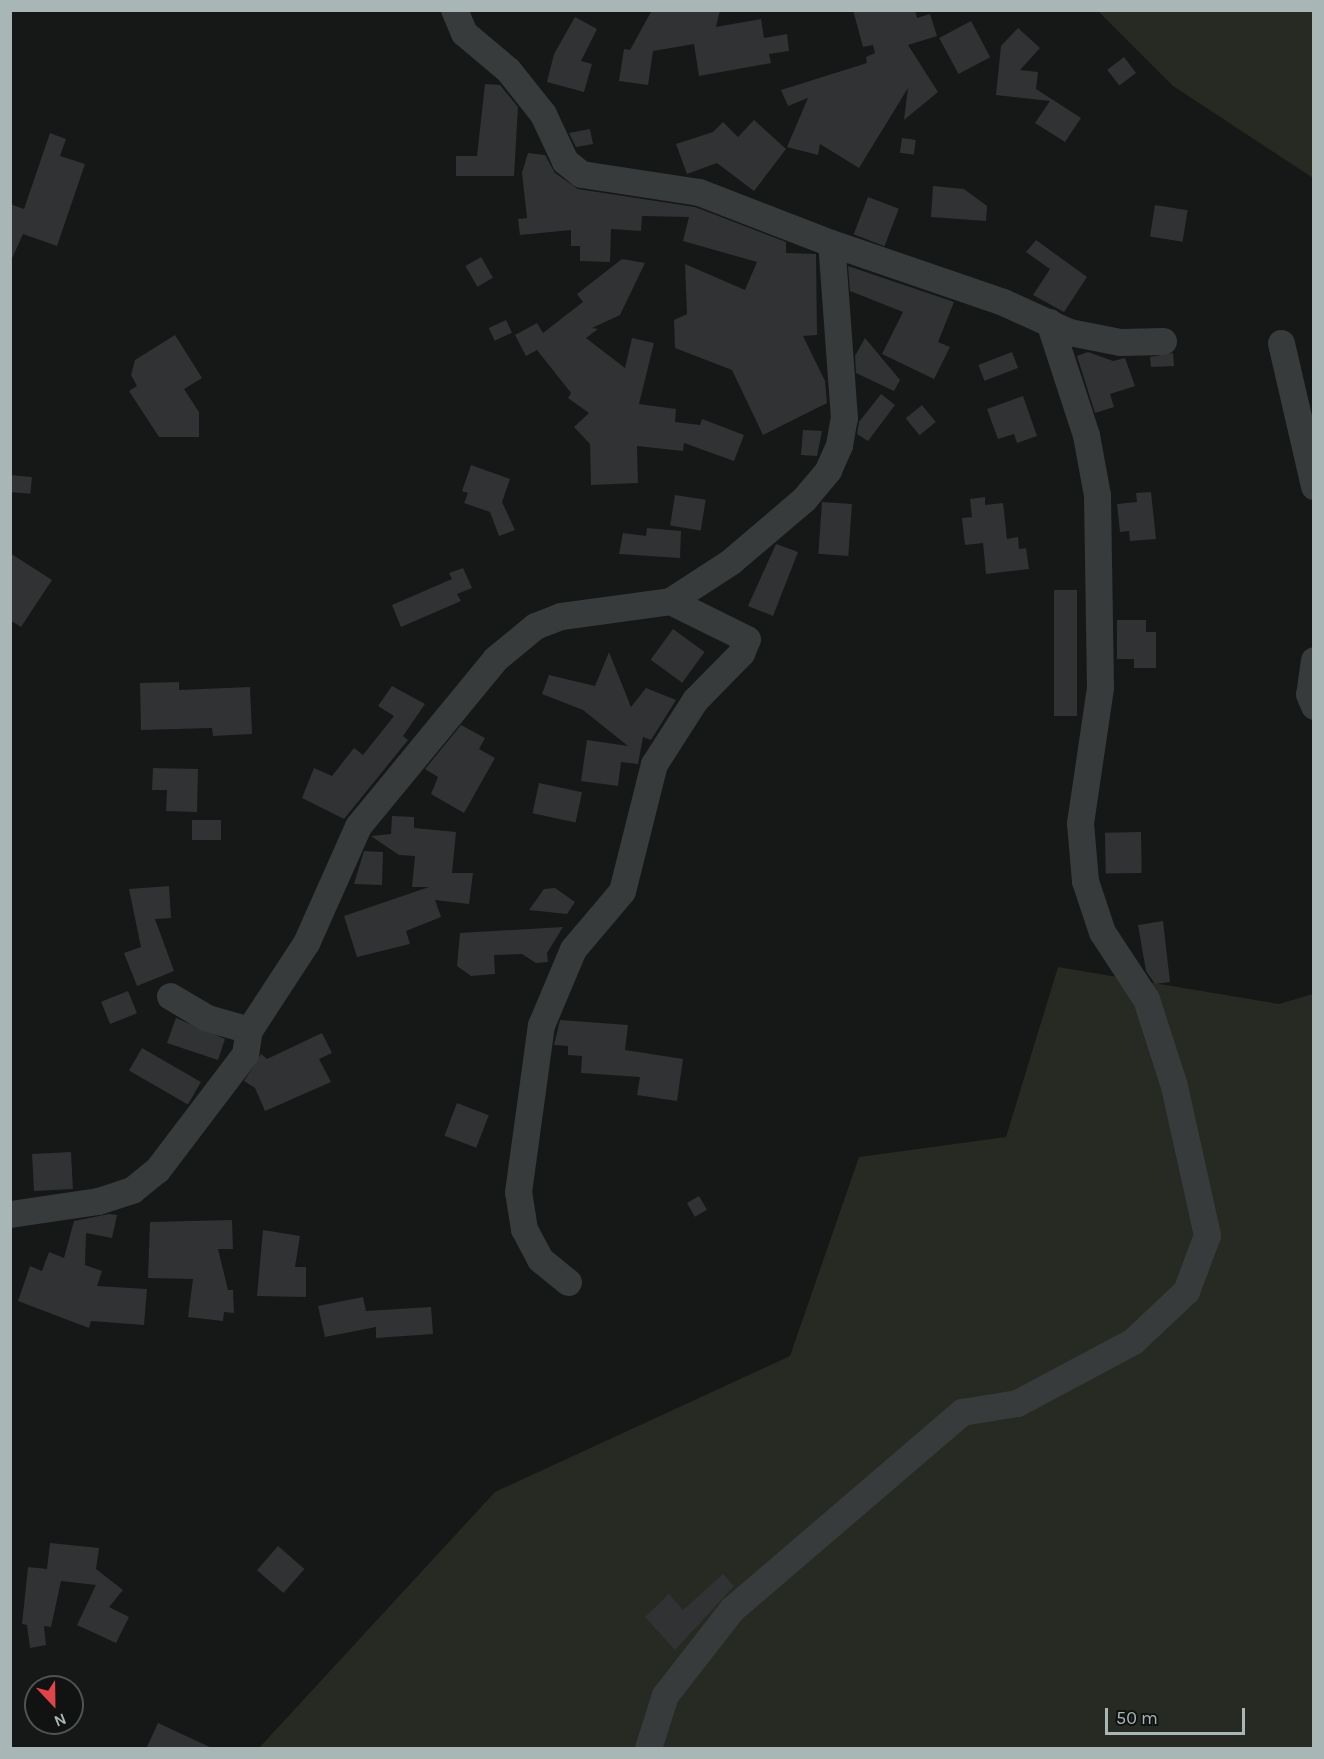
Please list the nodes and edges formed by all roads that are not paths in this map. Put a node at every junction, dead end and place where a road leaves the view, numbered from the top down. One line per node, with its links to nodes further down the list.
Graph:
1 (454, 10): 2 (street)
2 (831, 243): 3 (street); 7 (street)
3 (1049, 322): 4 (street); 14 (street)
4 (1163, 341)
5 (1281, 343): 6 (street)
6 (1314, 486)
7 (670, 601): 11 (street); 13 (street)
8 (1314, 660): 9 (street)
9 (1314, 706)
10 (170, 996): 11 (street)
11 (249, 1030): 12 (street)
12 (10, 1214)
13 (568, 1282)
14 (648, 1749)

